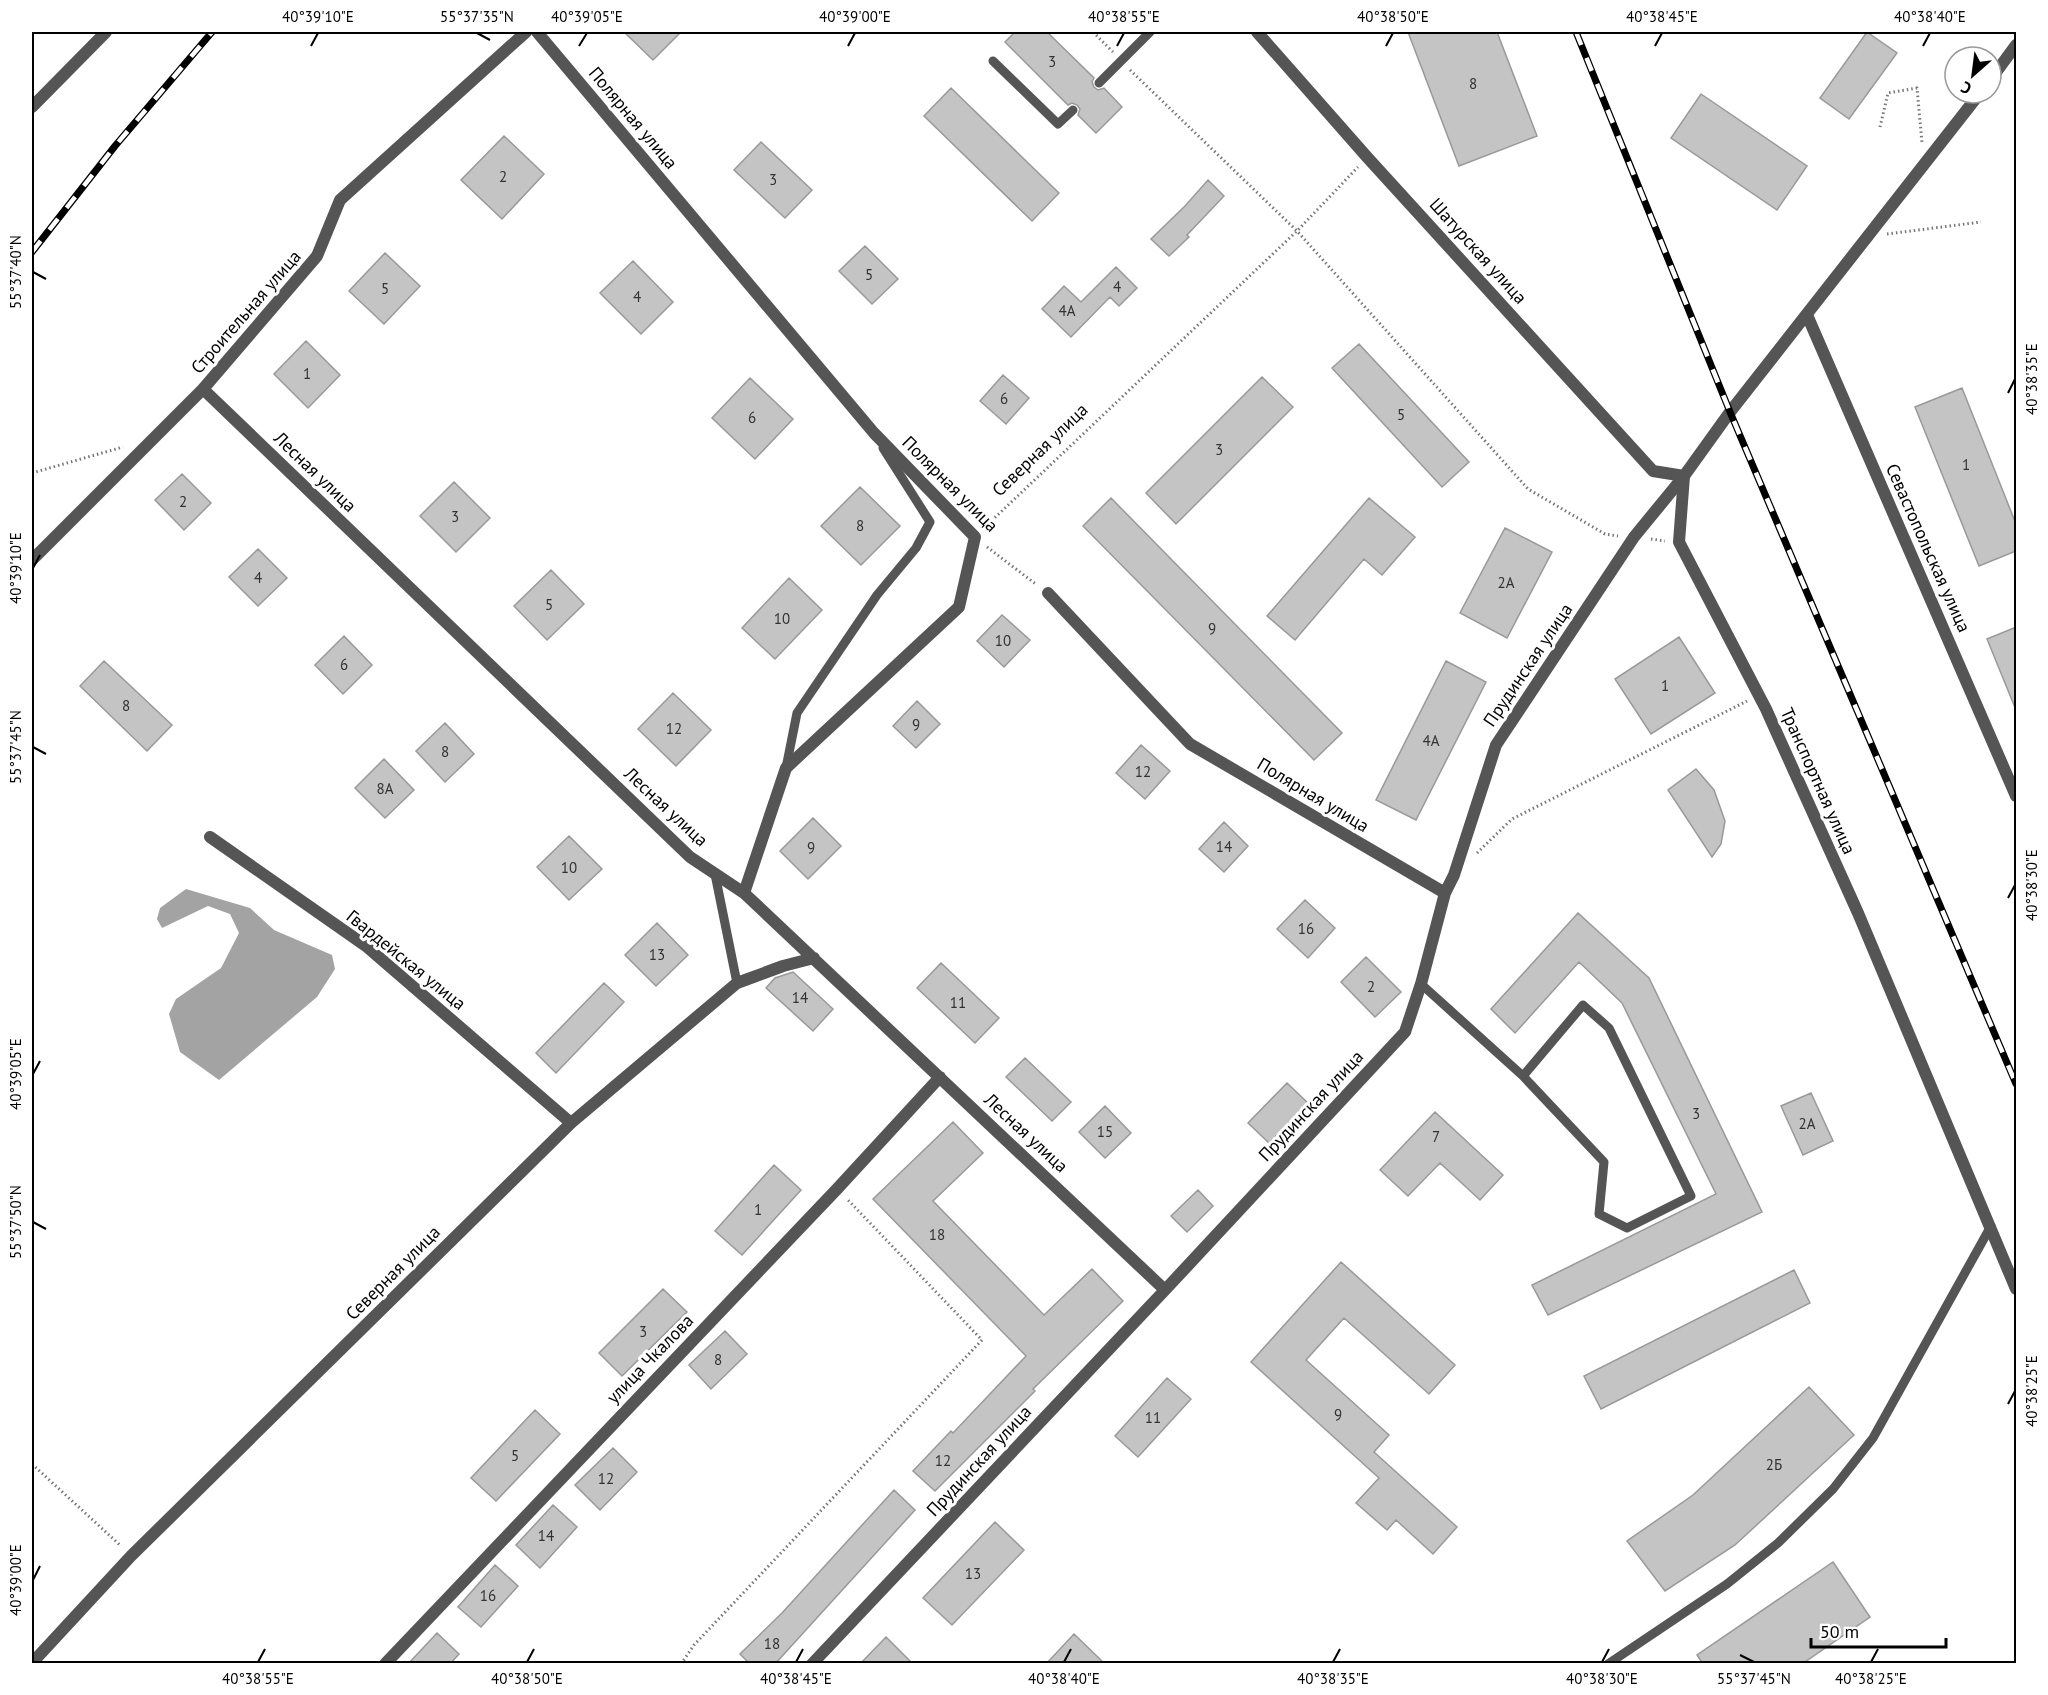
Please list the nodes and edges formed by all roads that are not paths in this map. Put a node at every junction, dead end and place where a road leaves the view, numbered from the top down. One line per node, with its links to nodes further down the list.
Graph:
1 (106, 32): 11 (street)
2 (526, 32): 14 (street, Строительная улица)
3 (537, 32): 15 (street, Полярная улица)
4 (1150, 32): 9 (lane)
5 (1257, 32): 16 (street, Шатурская улица)
6 (2016, 45): 8 (street)
7 (993, 61): 12 (lane)
8 (2003, 63)
9 (1099, 83)
10 (1971, 105): 13 (street)
11 (32, 107)
12 (1072, 110)
13 (1807, 315): 16 (street); 20 (street, Севастопольская улица)
14 (203, 389): 17 (street, Строительная улица); 22 (street, Лесная улица)
15 (874, 433): 19 (lane); 19 (street, Полярная улица)
16 (1684, 476): 24 (street, Прудинская улица); 31 (street, Транспортная улица)
17 (32, 560)
18 (1048, 593): 24 (street, Полярная улица)
19 (786, 768): 23 (street)
20 (2016, 796)
21 (210, 837): 30 (street, Гвардейская улица)
22 (715, 874): 23 (street, Лесная улица); 26 (lane)
23 (744, 892): 25 (street, Лесная улица)
24 (1445, 893): 27 (street, Прудинская улица)
25 (814, 958): 26 (street, Северная улица); 29 (street, Лесная улица)
26 (737, 983): 30 (street, Северная улица)
27 (1421, 984): 28 (lane); 33 (street, Прудинская улица)
28 (1523, 1076): 28 (lane)
29 (940, 1077): 33 (street, Лесная улица); 35 (street, улица Чкалова)
30 (571, 1123): 34 (street, Северная улица)
31 (1991, 1226): 32 (street, Транспортная улица); 37 (lane)
32 (2016, 1289)
33 (1166, 1290): 36 (street, Прудинская улица)
34 (32, 1663)
35 (385, 1664)
36 (812, 1664)
37 (1608, 1664)

